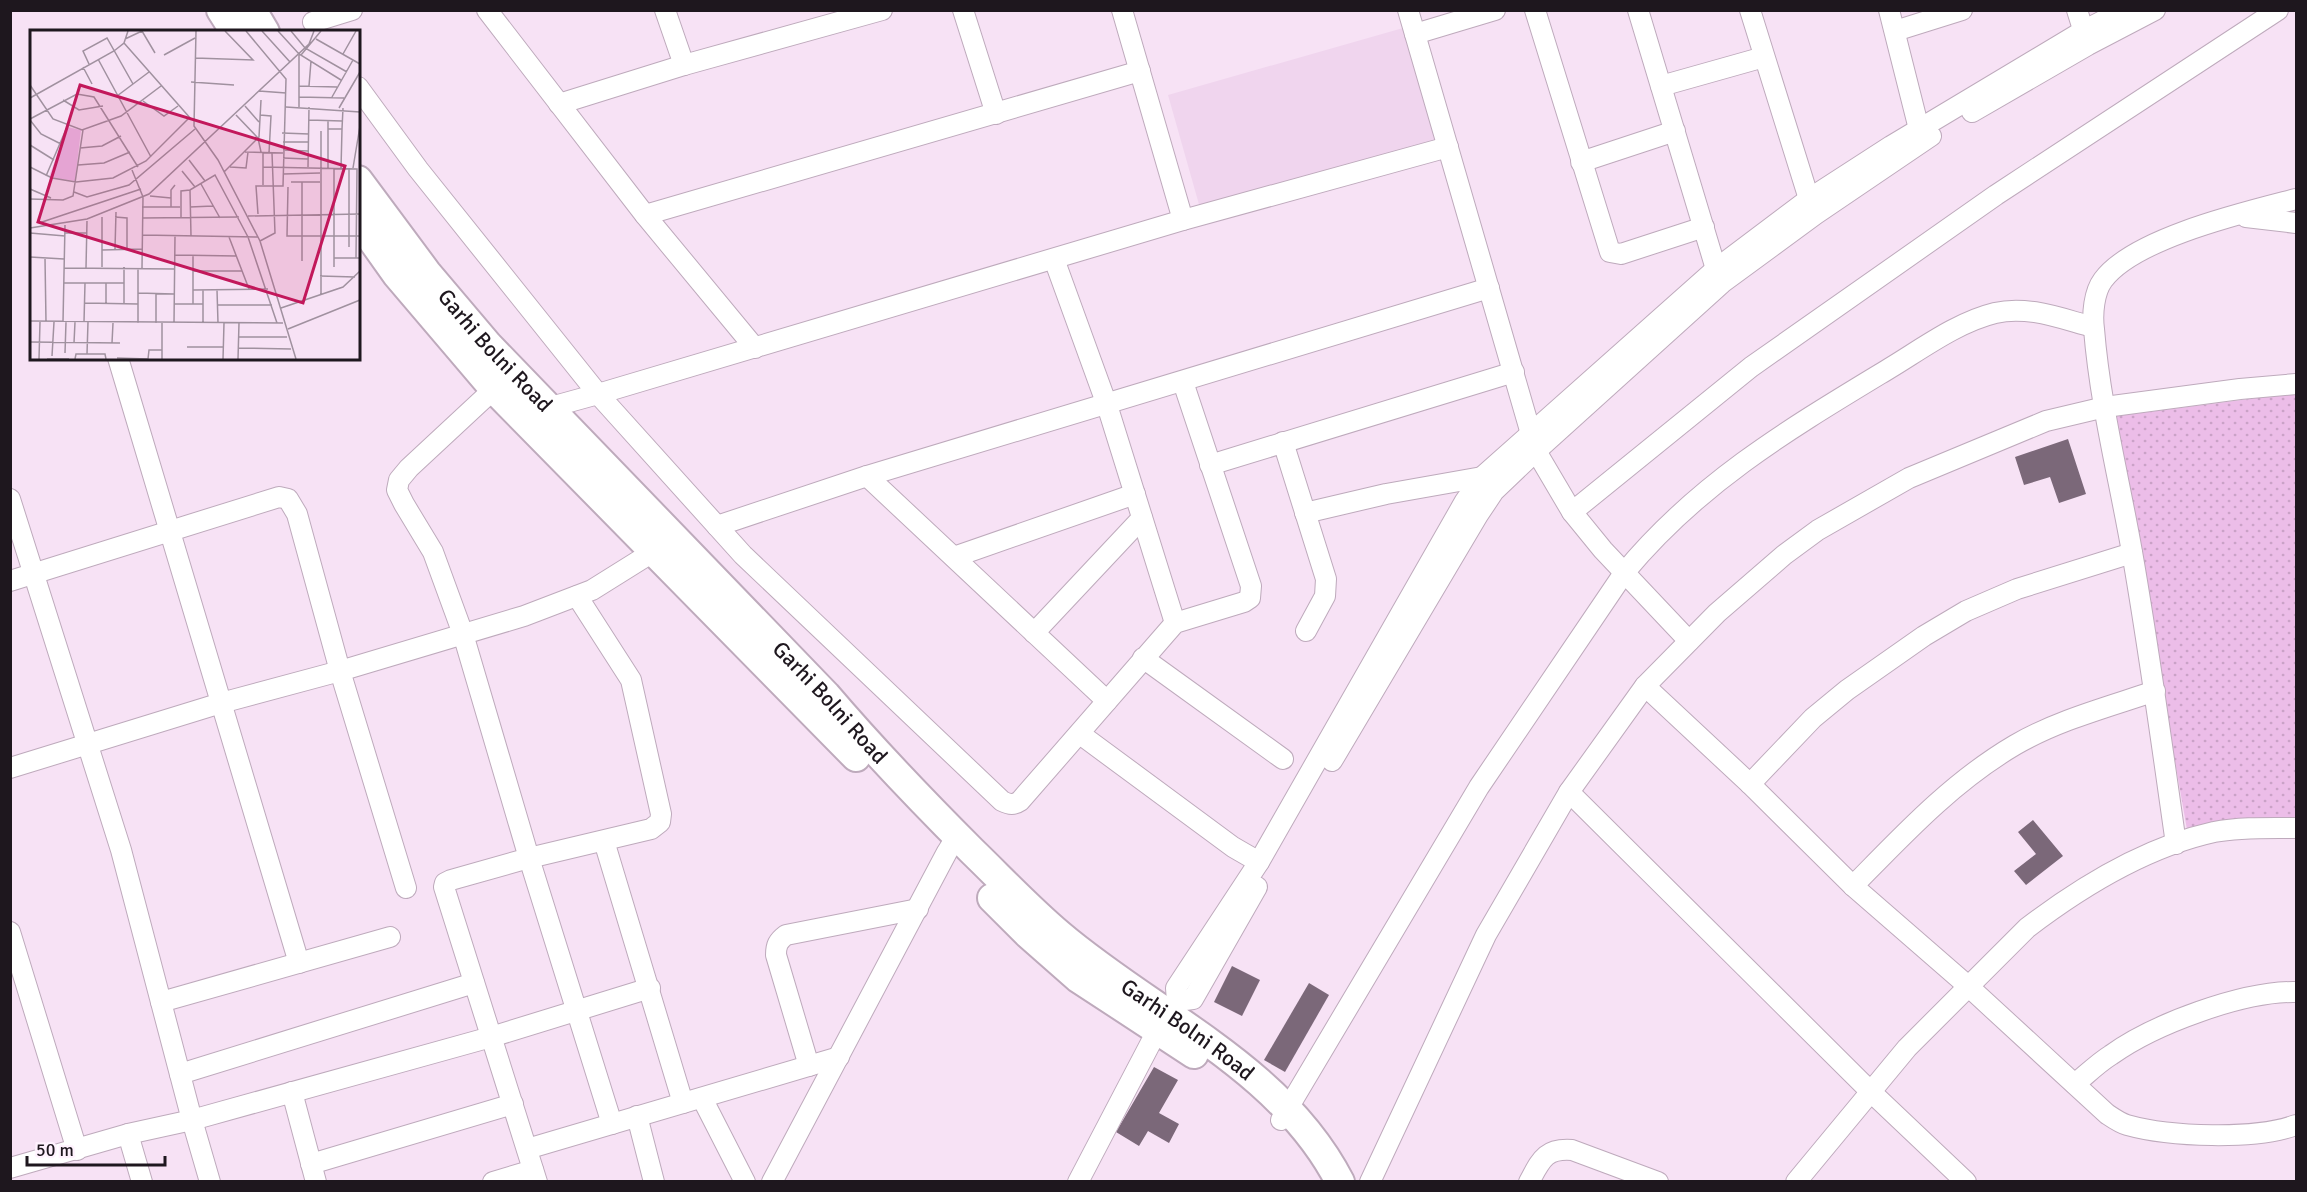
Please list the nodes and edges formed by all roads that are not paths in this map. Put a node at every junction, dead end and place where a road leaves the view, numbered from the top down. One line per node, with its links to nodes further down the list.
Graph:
1 (221, 10): 21 (main road)
2 (252, 10): 22 (main road)
3 (352, 10): 20 (street)
4 (487, 10): 31 (street)
5 (665, 10): 27 (street)
6 (882, 10): 27 (street)
7 (963, 10): 32 (street)
8 (1122, 10): 28 (street)
9 (1408, 10): 24 (street)
10 (1495, 10): 24 (street)
11 (1535, 10): 36 (street)
12 (1638, 10): 29 (street)
13 (1750, 10): 26 (street)
14 (1889, 10): 23 (street)
15 (1962, 10): 23 (street)
16 (2077, 10): 25 (street)
17 (2124, 10): 25 (street)
18 (2155, 10): 25 (street)
19 (2278, 10): 68 (street)
20 (313, 22)
21 (234, 30)
22 (264, 30)
23 (1894, 31): 33 (street)
24 (1414, 34): 35 (street)
25 (2085, 38): 33 (street); 62 (street)
26 (1764, 57): 29 (street); 38 (street)
27 (684, 65): 31 (street)
28 (1140, 71): 32 (street); 42 (street)
29 (1661, 86): 34 (street)
30 (360, 90): 56 (street)
31 (559, 104): 40 (street)
32 (996, 114): 40 (street)
33 (1919, 129): 38 (street)
34 (1675, 131): 36 (street); 45 (street)
35 (1448, 147): 42 (street); 48 (street)
36 (1581, 162): 45 (street)
37 (360, 183): 59 (main road, Garhi Bolni Road)
38 (1809, 199): 47 (street)
39 (2296, 199): 41 (street)
40 (645, 215): 50 (street)
41 (2233, 215): 44 (street); 49 (street)
42 (1183, 220): 46 (street)
43 (360, 223): 55 (main road, Garhi Bolni Road)
44 (2296, 223)
45 (1704, 227): 47 (street)
46 (1054, 259): 50 (street); 57 (street)
47 (1716, 269): 62 (street)
48 (1489, 288): 52 (street); 53 (street)
49 (2093, 327): 58 (street); 76 (street)
50 (755, 348): 56 (street)
51 (119, 360): 72 (street)
52 (1514, 372): 61 (street); 62 (street)
53 (1183, 382): 57 (street); 63 (street)
54 (2296, 384): 58 (street)
55 (494, 389): 60 (main road, Garhi Bolni Road); 83 (street)
56 (598, 394): 59 (street); 71 (street)
57 (1107, 405): 64 (street); 66 (street)
58 (2105, 407): 74 (street); 84 (street)
59 (547, 408): 60 (street); 73 (main road, Garhi Bolni Road)
60 (519, 415): 73 (main road, Garhi Bolni Road)
61 (1283, 442): 63 (street); 69 (street)
62 (1533, 443): 65 (street); 68 (street); 115 (street)
63 (1210, 465): 80 (street)
64 (867, 476): 71 (street); 75 (street)
65 (1482, 477): 69 (street); 102 (street)
66 (1135, 494): 70 (street); 75 (street)
67 (10, 500): 77 (street)
68 (1572, 512): 76 (street)
69 (1305, 513): 81 (street)
70 (1142, 519): 80 (street); 82 (street)
71 (717, 526): 91 (street)
72 (170, 532): 77 (street); 86 (street); 90 (street)
73 (664, 546): 79 (street); 99 (main road, Garhi Bolni Road)
74 (2132, 553): 88 (street); 95 (street)
75 (954, 557): 82 (street)
76 (1624, 573): 84 (street); 127 (street)
77 (34, 574): 78 (street); 92 (street)
78 (10, 581)
79 (577, 596): 83 (street); 98 (street)
80 (1175, 623): 85 (street)
81 (1306, 631)
82 (1034, 633): 89 (street)
83 (463, 634): 86 (street); 101 (street)
84 (1689, 641): 87 (street)
85 (1143, 658): 89 (street); 93 (street)
86 (340, 671): 90 (street); 104 (street)
87 (1645, 686): 95 (street); 96 (street)
88 (2155, 691): 100 (street); 103 (street)
89 (1107, 701): 91 (street)
90 (221, 703): 92 (street); 108 (street)
91 (1080, 734): 102 (street)
92 (88, 743): 94 (street); 113 (street)
93 (1283, 759)
94 (10, 768)
95 (1750, 784): 103 (street)
96 (1569, 792): 121 (street); 146 (street)
97 (2296, 828): 100 (street)
98 (604, 841): 101 (street); 111 (street)
99 (952, 844): 105 (street); 115 (main road, Garhi Bolni Road)
100 (2176, 844): 110 (street)
101 (529, 858): 109 (street); 114 (street)
102 (1259, 862): 115 (street)
103 (1853, 886): 110 (street)
104 (406, 888)
105 (918, 909): 117 (street); 118 (street)
106 (10, 932): 133 (street)
107 (390, 937): 108 (street)
108 (299, 963): 113 (street)
109 (474, 983): 116 (street); 119 (street)
110 (1968, 986): 120 (street); 121 (street)
111 (650, 988): 114 (street); 124 (street)
112 (2296, 992): 120 (street)
113 (161, 1002): 119 (street)
114 (577, 1010): 116 (street); 129 (street)
115 (1168, 1014): 127 (main road, Garhi Bolni Road); 143 (street)
116 (492, 1037): 122 (street); 125 (street)
117 (839, 1057): 118 (street); 142 (street)
118 (809, 1066): 123 (street)
119 (180, 1074): 128 (street)
120 (2075, 1084): 130 (street)
121 (1870, 1091): 149 (street); 150 (street)
122 (292, 1092): 128 (street); 135 (street)
123 (702, 1098): 124 (street); 141 (street)
124 (683, 1103): 126 (street)
125 (513, 1104): 132 (street); 135 (street)
126 (637, 1116): 129 (street); 140 (street)
127 (1284, 1116): 144 (main road, Garhi Bolni Road); 145 (main road, Garhi Bolni Road)
128 (192, 1120): 131 (street); 138 (street)
129 (612, 1124): 132 (street)
130 (2296, 1125)
131 (128, 1134): 133 (street); 137 (street)
132 (527, 1149): 136 (street)
133 (77, 1150): 134 (street)
134 (20, 1172)
135 (313, 1173)
136 (535, 1176): 139 (street)
137 (142, 1182)
138 (210, 1182)
139 (493, 1182)
140 (654, 1182)
141 (746, 1182)
142 (772, 1182)
143 (1078, 1182)
144 (1322, 1182)
145 (1340, 1182)
146 (1370, 1182)
147 (1529, 1182): 148 (street)
148 (1658, 1182)
149 (1796, 1182)
150 (1966, 1182)

